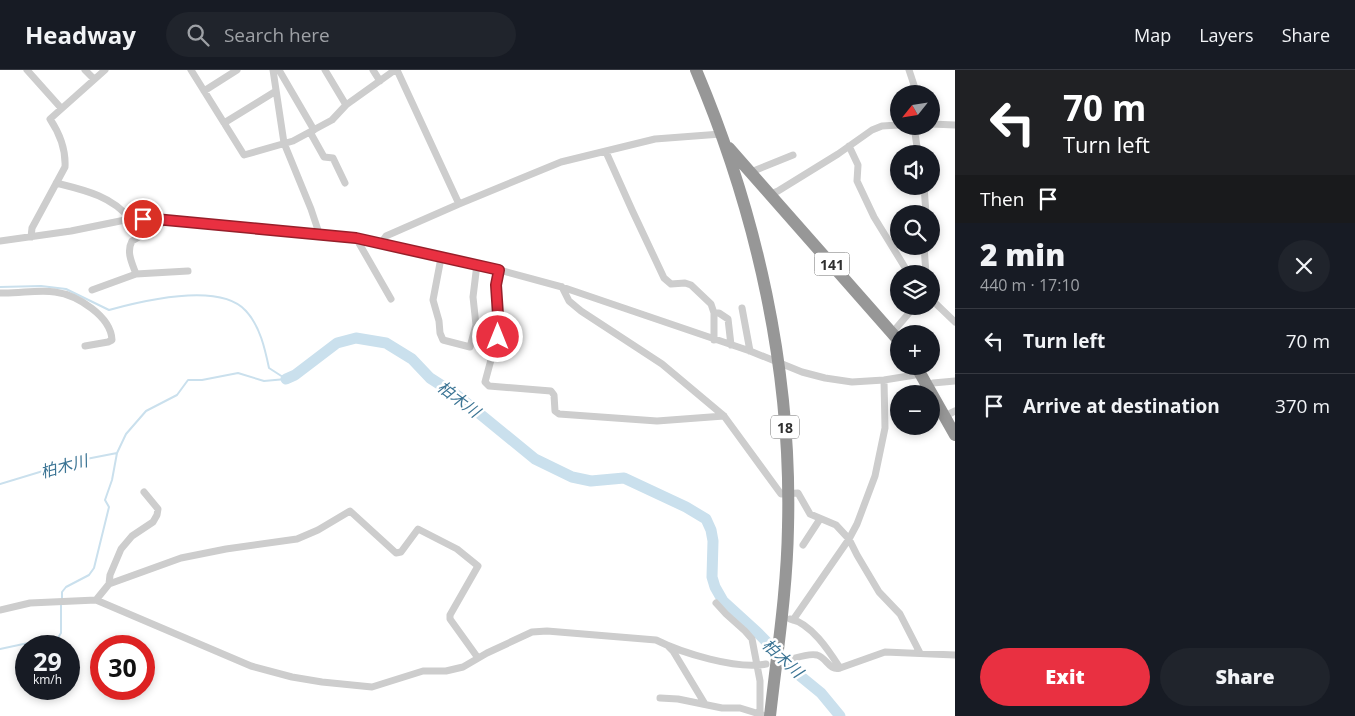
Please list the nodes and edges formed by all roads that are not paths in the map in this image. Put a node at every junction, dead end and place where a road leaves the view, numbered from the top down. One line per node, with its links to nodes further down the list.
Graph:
1 (26, 70): 19 (street)
2 (85, 70): 13 (street)
3 (105, 70): 13 (street)
4 (192, 70): 16 (street)
5 (237, 70): 16 (street)
6 (273, 70): 17 (street)
7 (279, 70): 24 (street)
8 (325, 70): 18 (street)
9 (373, 70): 14 (street)
10 (396, 70): 14 (street); 35 (street)
11 (696, 70): 25 (highway, 18)
12 (909, 70): 15 (street)
13 (94, 80): 19 (street)
14 (380, 81): 18 (street)
15 (915, 85)
16 (204, 91): 20 (street)
17 (276, 91): 20 (street); 26 (street)
18 (346, 105): 24 (street)
19 (61, 108): 32 (street)
20 (224, 122): 26 (street)
21 (940, 124): 22 (street)
22 (955, 125)
23 (890, 126): 27 (street)
24 (312, 131): 26 (street); 31 (street)
25 (724, 139): 28 (street); 30 (highway, 141); 34 (highway, 18)
26 (284, 143): 38 (street)
27 (849, 146): 33 (street); 45 (street)
28 (606, 152): 35 (street); 55 (street)
29 (793, 155): 30 (street)
30 (751, 172): 33 (highway, 141)
31 (345, 182)
32 (56, 183): 36 (street); 39 (street)
33 (767, 191): 34 (highway); 57 (highway, 141)
34 (744, 201): 79 (highway, 18)
35 (459, 204): 42 (street)
36 (130, 219): 37 (street); 39 (street)
37 (166, 221): 38 (street); 48 (street)
38 (320, 236): 40 (street)
39 (31, 237): 41 (street)
40 (356, 238): 42 (street); 52 (street)
41 (0, 241)
42 (381, 243): 43 (street)
43 (442, 258): 44 (street); 44 (street)
44 (477, 264): 46 (street)
45 (903, 265)
46 (499, 270): 49 (street); 69 (street)
47 (188, 271): 48 (street)
48 (136, 274): 50 (street)
49 (562, 287): 58 (street); 69 (street)
50 (92, 290)
51 (0, 293): 60 (street)
52 (391, 299)
53 (742, 308): 61 (street)
54 (940, 308): 56 (street)
55 (714, 314): 58 (street); 59 (street)
56 (955, 322)
57 (890, 331)
58 (714, 340): 59 (street)
59 (731, 345): 61 (street)
60 (85, 346)
61 (750, 351): 64 (street)
62 (915, 375): 64 (street)
63 (922, 375): 66 (highway)
64 (884, 380): 73 (street)
65 (955, 381): 66 (street)
66 (928, 385)
67 (940, 401): 68 (highway)
68 (950, 414): 70 (highway)
69 (724, 416): 72 (street)
70 (955, 435)
71 (144, 492): 75 (street)
72 (820, 519): 73 (street); 74 (street)
73 (849, 539): 79 (street); 81 (street)
74 (803, 545)
75 (109, 584): 76 (street); 83 (street)
76 (96, 600): 78 (street); 83 (street)
77 (716, 603): 86 (street)
78 (0, 610)
79 (787, 619): 87 (street); 90 (highway, 18)
80 (667, 645): 83 (street); 86 (street); 89 (street)
81 (920, 653): 82 (street); 87 (street)
82 (955, 655)
83 (478, 658)
84 (788, 660): 87 (street)
85 (766, 664): 86 (street)
86 (757, 666): 90 (street)
87 (840, 668)
88 (660, 698): 89 (street)
89 (706, 704): 90 (street)
90 (765, 715)

